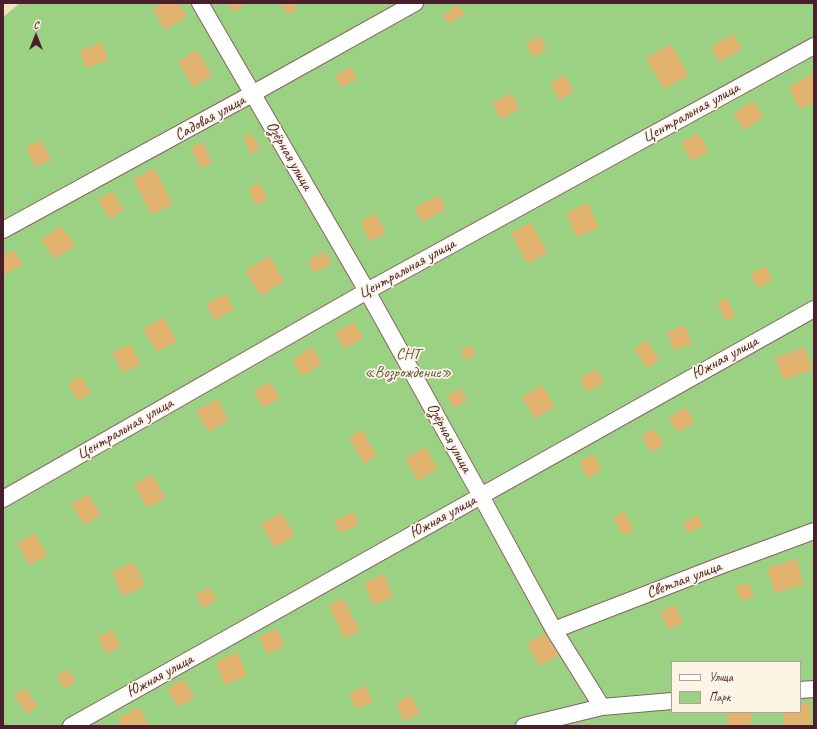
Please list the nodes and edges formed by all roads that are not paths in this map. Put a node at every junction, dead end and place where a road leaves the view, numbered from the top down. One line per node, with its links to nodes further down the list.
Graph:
1 (200, 3): 4 (street, Озёрная улица)
2 (416, 3): 4 (street, Садовая улица)
3 (814, 46): 6 (street, Центральная улица)
4 (252, 94): 5 (street, Садовая улица); 6 (street, Озёрная улица)
5 (3, 230)
6 (367, 291): 8 (street, Озёрная улица); 9 (street, Центральная улица)
7 (814, 309): 8 (street, Южная улица)
8 (481, 496): 11 (street, Озёрная улица); 16 (street, Южная улица)
9 (3, 499)
10 (814, 531): 11 (street, Светлая улица)
11 (554, 630): 15 (street, Озёрная улица)
12 (814, 689): 13 (street)
13 (801, 690)
14 (671, 701): 15 (street)
15 (602, 706): 17 (street)
16 (71, 726)
17 (524, 726)

